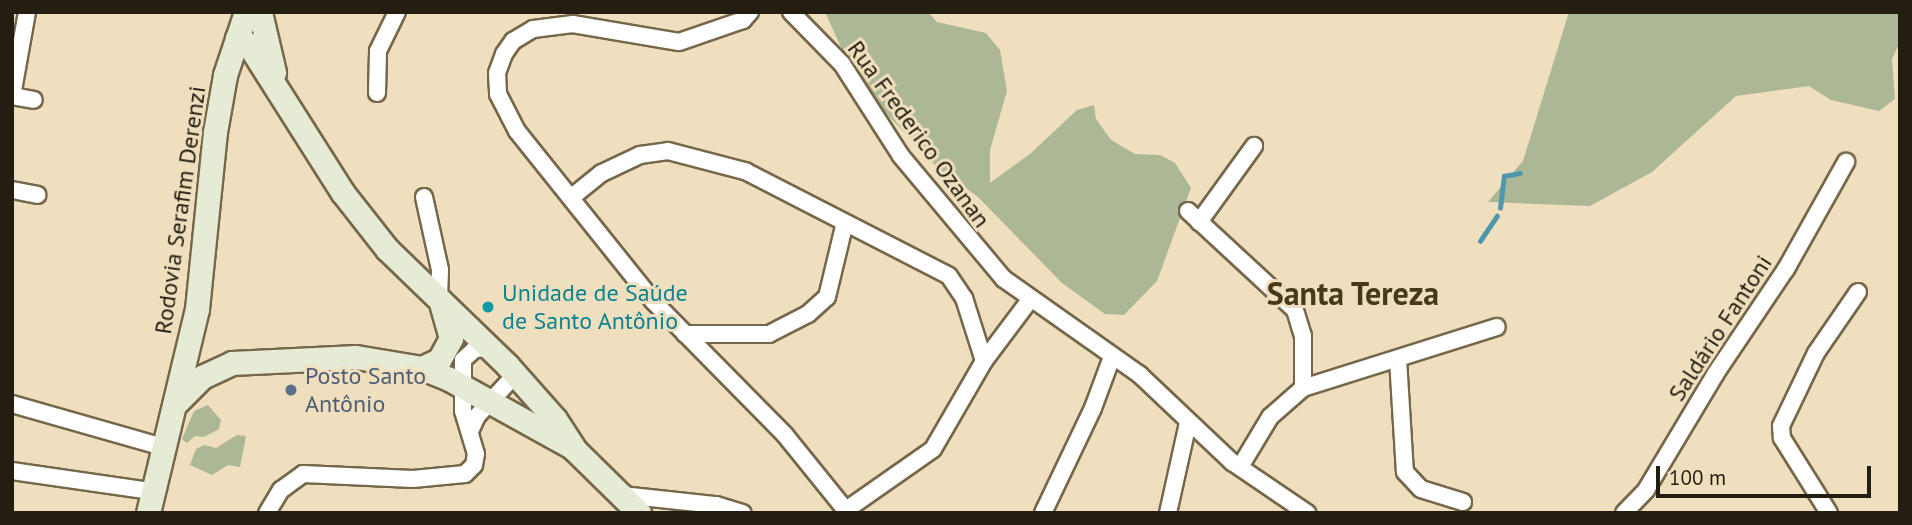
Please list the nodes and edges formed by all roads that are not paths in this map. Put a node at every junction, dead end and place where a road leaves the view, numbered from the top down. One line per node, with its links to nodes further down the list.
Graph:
1 (27, 12): 10 (street)
2 (246, 12): 7 (main road, Rodovia Serafim Derenzi)
3 (260, 12): 8 (main road)
4 (397, 12): 9 (street)
5 (750, 12): 17 (street)
6 (791, 12): 21 (street, Rua Frederico Ozanan)
7 (237, 38): 8 (main road); 22 (main road, Rodovia Serafim Derenzi)
8 (278, 88): 20 (main road)
9 (377, 93)
10 (12, 96): 11 (street)
11 (34, 100)
12 (1254, 146): 33 (street)
13 (1846, 162): 53 (street, Saldário Fantoni)
14 (12, 190): 15 (street)
15 (38, 195)
16 (424, 197): 20 (street)
17 (572, 197): 18 (street); 24 (street)
18 (844, 226): 24 (street); 28 (street)
19 (1858, 292): 54 (street)
20 (439, 299): 25 (main road); 30 (main road)
21 (1029, 301): 26 (street, Rua Frederico Ozanan); 28 (street)
22 (197, 309): 29 (main road); 36 (main road, Rodovia Serafim Derenzi)
23 (1497, 327): 27 (street)
24 (685, 334): 46 (street)
25 (487, 348): 31 (main road); 32 (street)
26 (1112, 356): 37 (street, Rua Frederico Ozanan); 50 (street)
27 (1398, 359): 33 (street); 45 (street)
28 (984, 361): 46 (street)
29 (232, 363): 30 (main road); 36 (main road)
30 (422, 368): 32 (main road)
31 (515, 374): 34 (street); 40 (main road)
32 (463, 385): 34 (main road); 38 (street)
33 (1303, 388): 41 (street)
34 (494, 400): 38 (street); 40 (main road)
35 (12, 404): 39 (street)
36 (176, 404): 39 (main road, Rodovia Serafim Derenzi)
37 (1188, 424): 41 (street, Rua Frederico Ozanan); 51 (street)
38 (471, 429): 47 (street)
39 (163, 447): 44 (main road, Rodovia Serafim Derenzi)
40 (575, 450): 43 (main road)
41 (1240, 467): 52 (street, Rua Frederico Ozanan)
42 (12, 471): 44 (street)
43 (622, 495): 48 (main road); 49 (street)
44 (149, 502)
45 (1462, 502)
46 (847, 511)
47 (267, 513)
48 (639, 513)
49 (743, 513)
50 (1042, 513)
51 (1168, 513)
52 (1307, 513)
53 (1623, 513)
54 (1829, 513)

